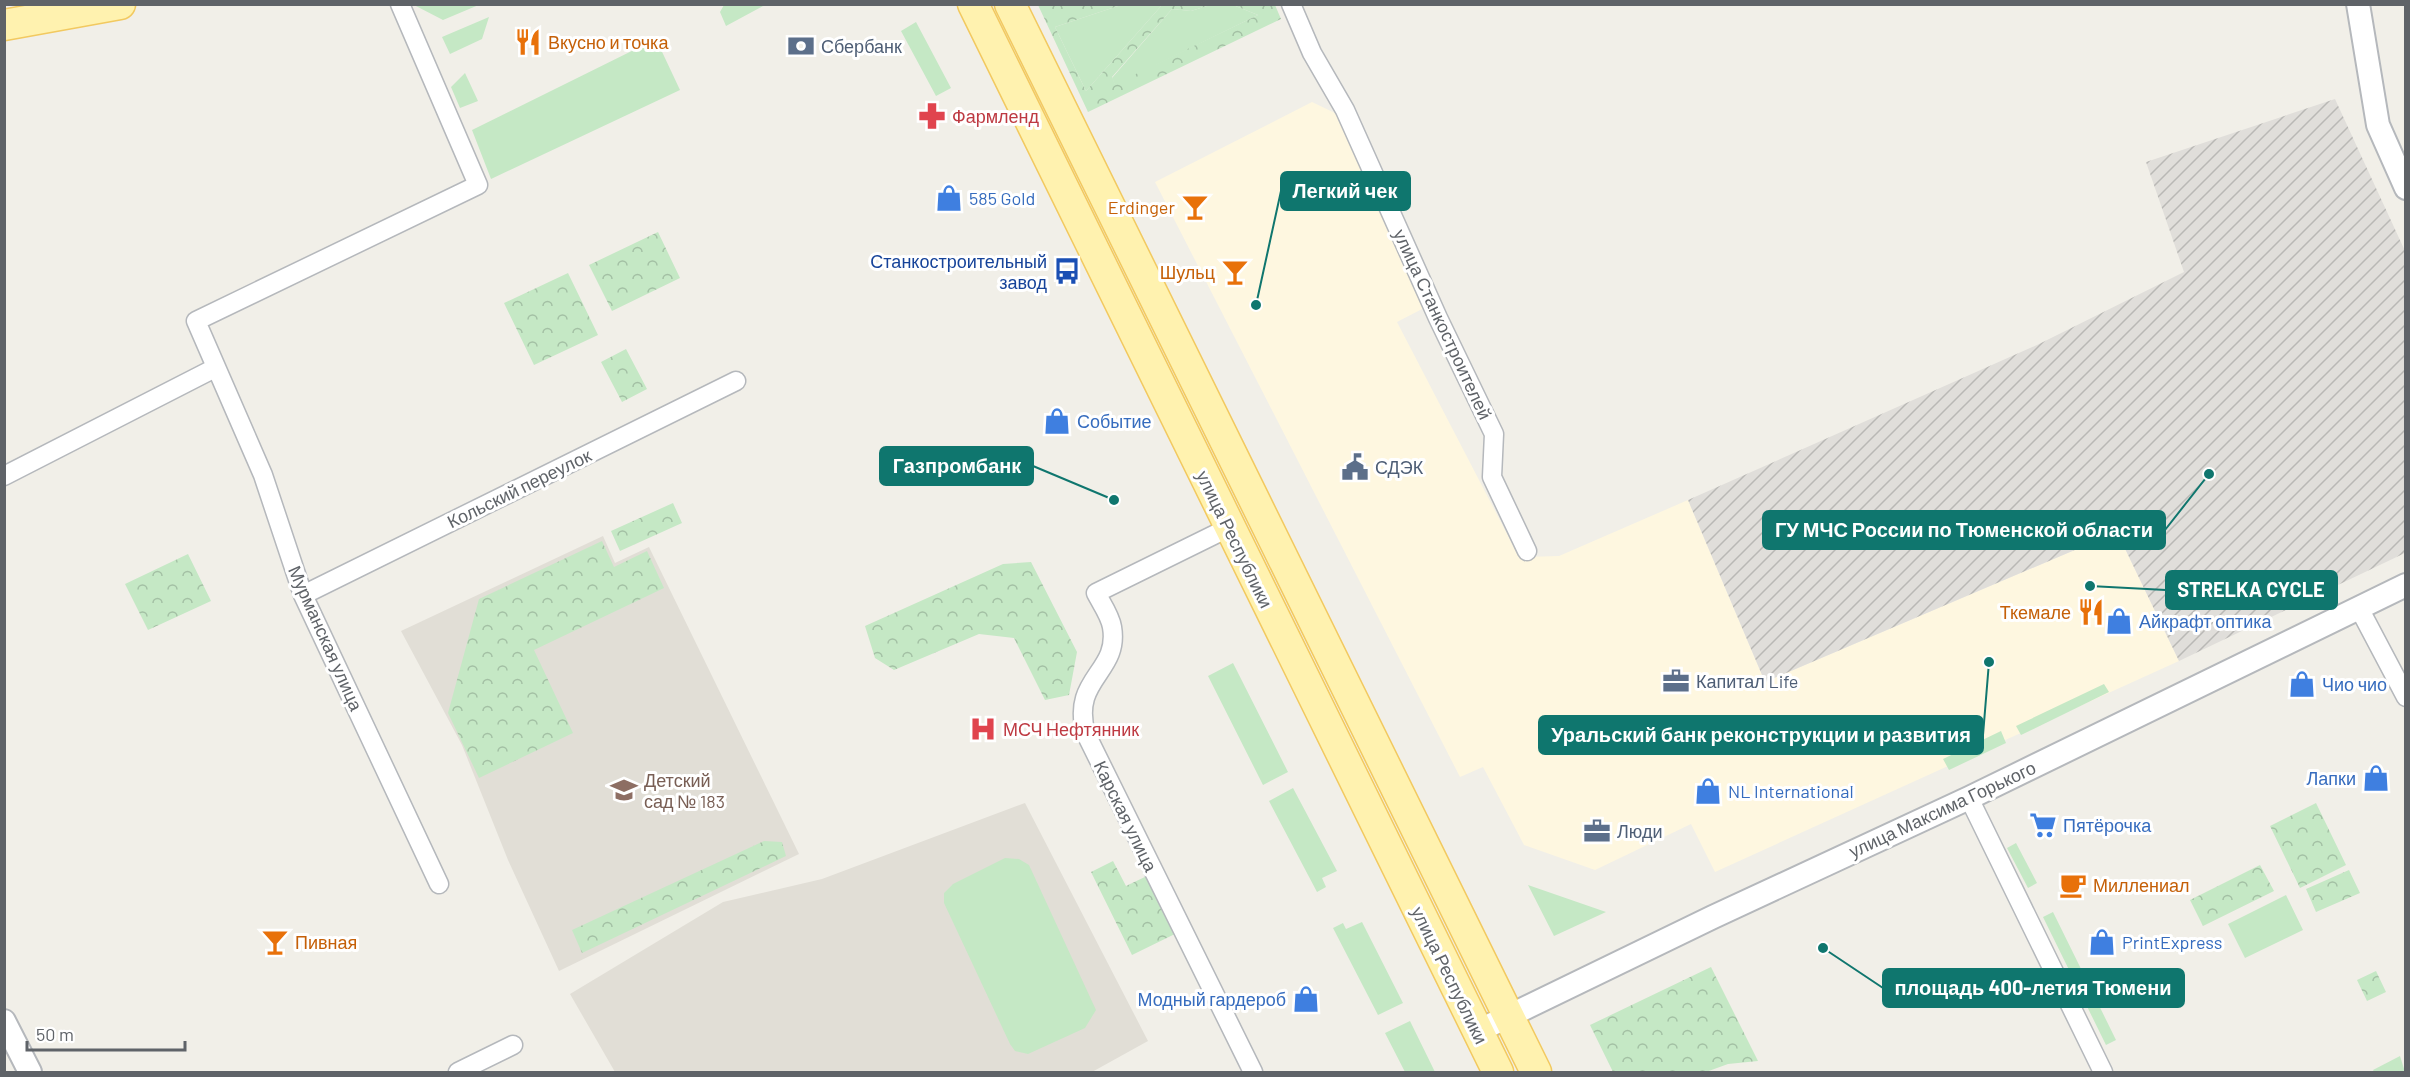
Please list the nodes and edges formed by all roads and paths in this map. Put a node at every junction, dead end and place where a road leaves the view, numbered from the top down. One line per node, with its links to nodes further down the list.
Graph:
1 (120, 4): 7 (main road)
2 (400, 4): 9 (street, Мурманская улица)
3 (973, 4): 12 (main road, улица Республики)
4 (1010, 4): 20 (main road, улица Республики)
5 (1291, 4): 13 (street, улица Станкостроителей)
6 (2358, 4): 8 (street)
7 (4, 25)
8 (2406, 188)
9 (215, 368): 11 (street); 15 (street, Мурманская улица)
10 (736, 381): 15 (street, Кольский переулок)
11 (4, 476)
12 (1230, 527): 22 (main road, улица Республики); 26 (street, Карская улица)
13 (1527, 552)
14 (2406, 585): 16 (street, улица Максима Горького)
15 (303, 595): 19 (street, Мурманская улица)
16 (2359, 608): 17 (street); 18 (street, улица Максима Горького)
17 (2406, 697)
18 (1969, 798): 20 (street, улица Максима Горького); 29 (street)
19 (439, 884)
20 (1507, 1015): 22 (street, улица Максима Горького); 28 (main road, улица Республики)
21 (5, 1022): 24 (street)
22 (1478, 1030): 27 (main road, улица Республики)
23 (513, 1045): 25 (street)
24 (30, 1072)
25 (458, 1072)
26 (1253, 1072)
27 (1498, 1072)
28 (1536, 1072)
29 (2103, 1072)

